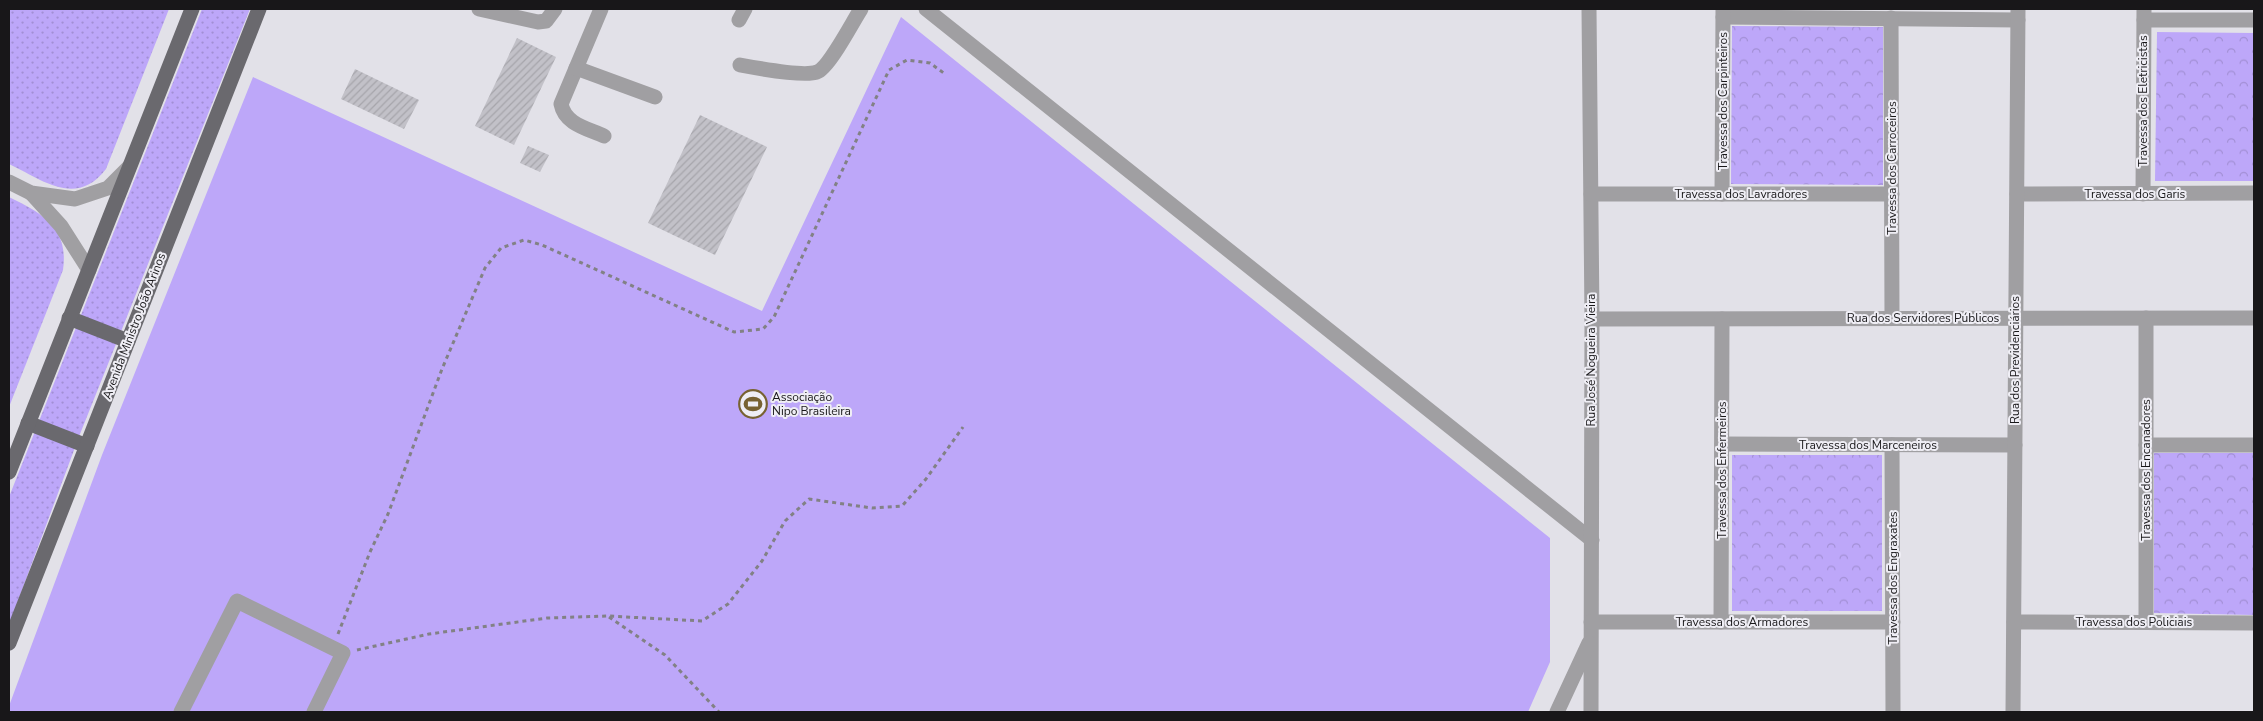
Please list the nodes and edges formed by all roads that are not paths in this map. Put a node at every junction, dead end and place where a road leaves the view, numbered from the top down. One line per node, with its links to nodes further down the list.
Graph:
1 (192, 9): 18 (main road)
2 (259, 9): 35 (main road, Avenida Ministro João Arinos)
3 (479, 9): 4 (street)
4 (555, 9)
5 (601, 9): 15 (street)
6 (861, 9): 14 (street)
7 (926, 9): 44 (street)
8 (1589, 9): 22 (street, Rua José Nogueira Vieira)
9 (1723, 13): 12 (street); 23 (street, Travessa dos Carpinteiros)
10 (2018, 14): 12 (street); 25 (street, Rua dos Previdenciários)
11 (2144, 14): 13 (street); 26 (street, Travessa dos Eletricistas)
12 (1891, 18): 24 (street, Travessa dos Carroceiros)
13 (2254, 20)
14 (740, 65)
15 (576, 68): 16 (street); 17 (street)
16 (656, 97)
17 (604, 136)
18 (129, 167): 20 (street); 27 (main road)
19 (9, 182): 20 (street)
20 (31, 193): 27 (street)
21 (2254, 193): 26 (street, Travessa dos Garis)
22 (1590, 194): 23 (street, Travessa dos Lavradores); 33 (street, Rua José Nogueira Vieira)
23 (1722, 194): 24 (street, Travessa dos Lavradores)
24 (1892, 194): 29 (street, Travessa dos Carroceiros)
25 (2017, 194): 26 (street, Travessa dos Garis); 30 (street, Rua dos Previdenciários)
26 (2143, 194)
27 (88, 270): 28 (main road)
28 (70, 318): 35 (main road); 36 (main road)
29 (1892, 318): 30 (street, Rua dos Servidores Públicos); 34 (street, Rua dos Servidores Públicos)
30 (2016, 318): 31 (street, Rua dos Servidores Públicos); 39 (street, Rua dos Previdenciários)
31 (2146, 318): 32 (street, Rua dos Servidores Públicos); 40 (street, Travessa dos Encanadores)
32 (2254, 318)
33 (1592, 319): 34 (street, Rua dos Servidores Públicos); 44 (street, Rua José Nogueira Vieira)
34 (1722, 319): 37 (street, Travessa dos Enfermeiros)
35 (128, 341): 42 (main road, Avenida Ministro João Arinos)
36 (28, 423): 42 (main road); 43 (main road)
37 (1722, 444): 38 (street, Travessa dos Marceneiros); 46 (street, Travessa dos Enfermeiros)
38 (1892, 444): 39 (street, Travessa dos Marceneiros); 47 (street, Travessa dos Engraxates)
39 (2015, 445): 48 (street, Rua dos Previdenciários)
40 (2146, 445): 41 (street); 49 (street, Travessa dos Encanadores)
41 (2254, 445)
42 (87, 446): 52 (main road, Avenida Ministro João Arinos)
43 (9, 472)
44 (1592, 540): 45 (street, Rua José Nogueira Vieira)
45 (1591, 622): 46 (street, Travessa dos Armadores); 51 (street, Rua José Nogueira Vieira)
46 (1721, 622): 47 (street, Travessa dos Armadores)
47 (1893, 622): 57 (street, Travessa dos Engraxates)
48 (2014, 622): 49 (street, Travessa dos Policiais); 58 (street, Rua dos Previdenciários)
49 (2146, 622): 50 (street, Travessa dos Policiais)
50 (2254, 623)
51 (1591, 639): 55 (street); 56 (street, Rua José Nogueira Vieira)
52 (9, 643)
53 (181, 712): 54 (street)
54 (314, 712)
55 (1557, 712)
56 (1591, 712)
57 (1893, 712)
58 (2013, 712)

